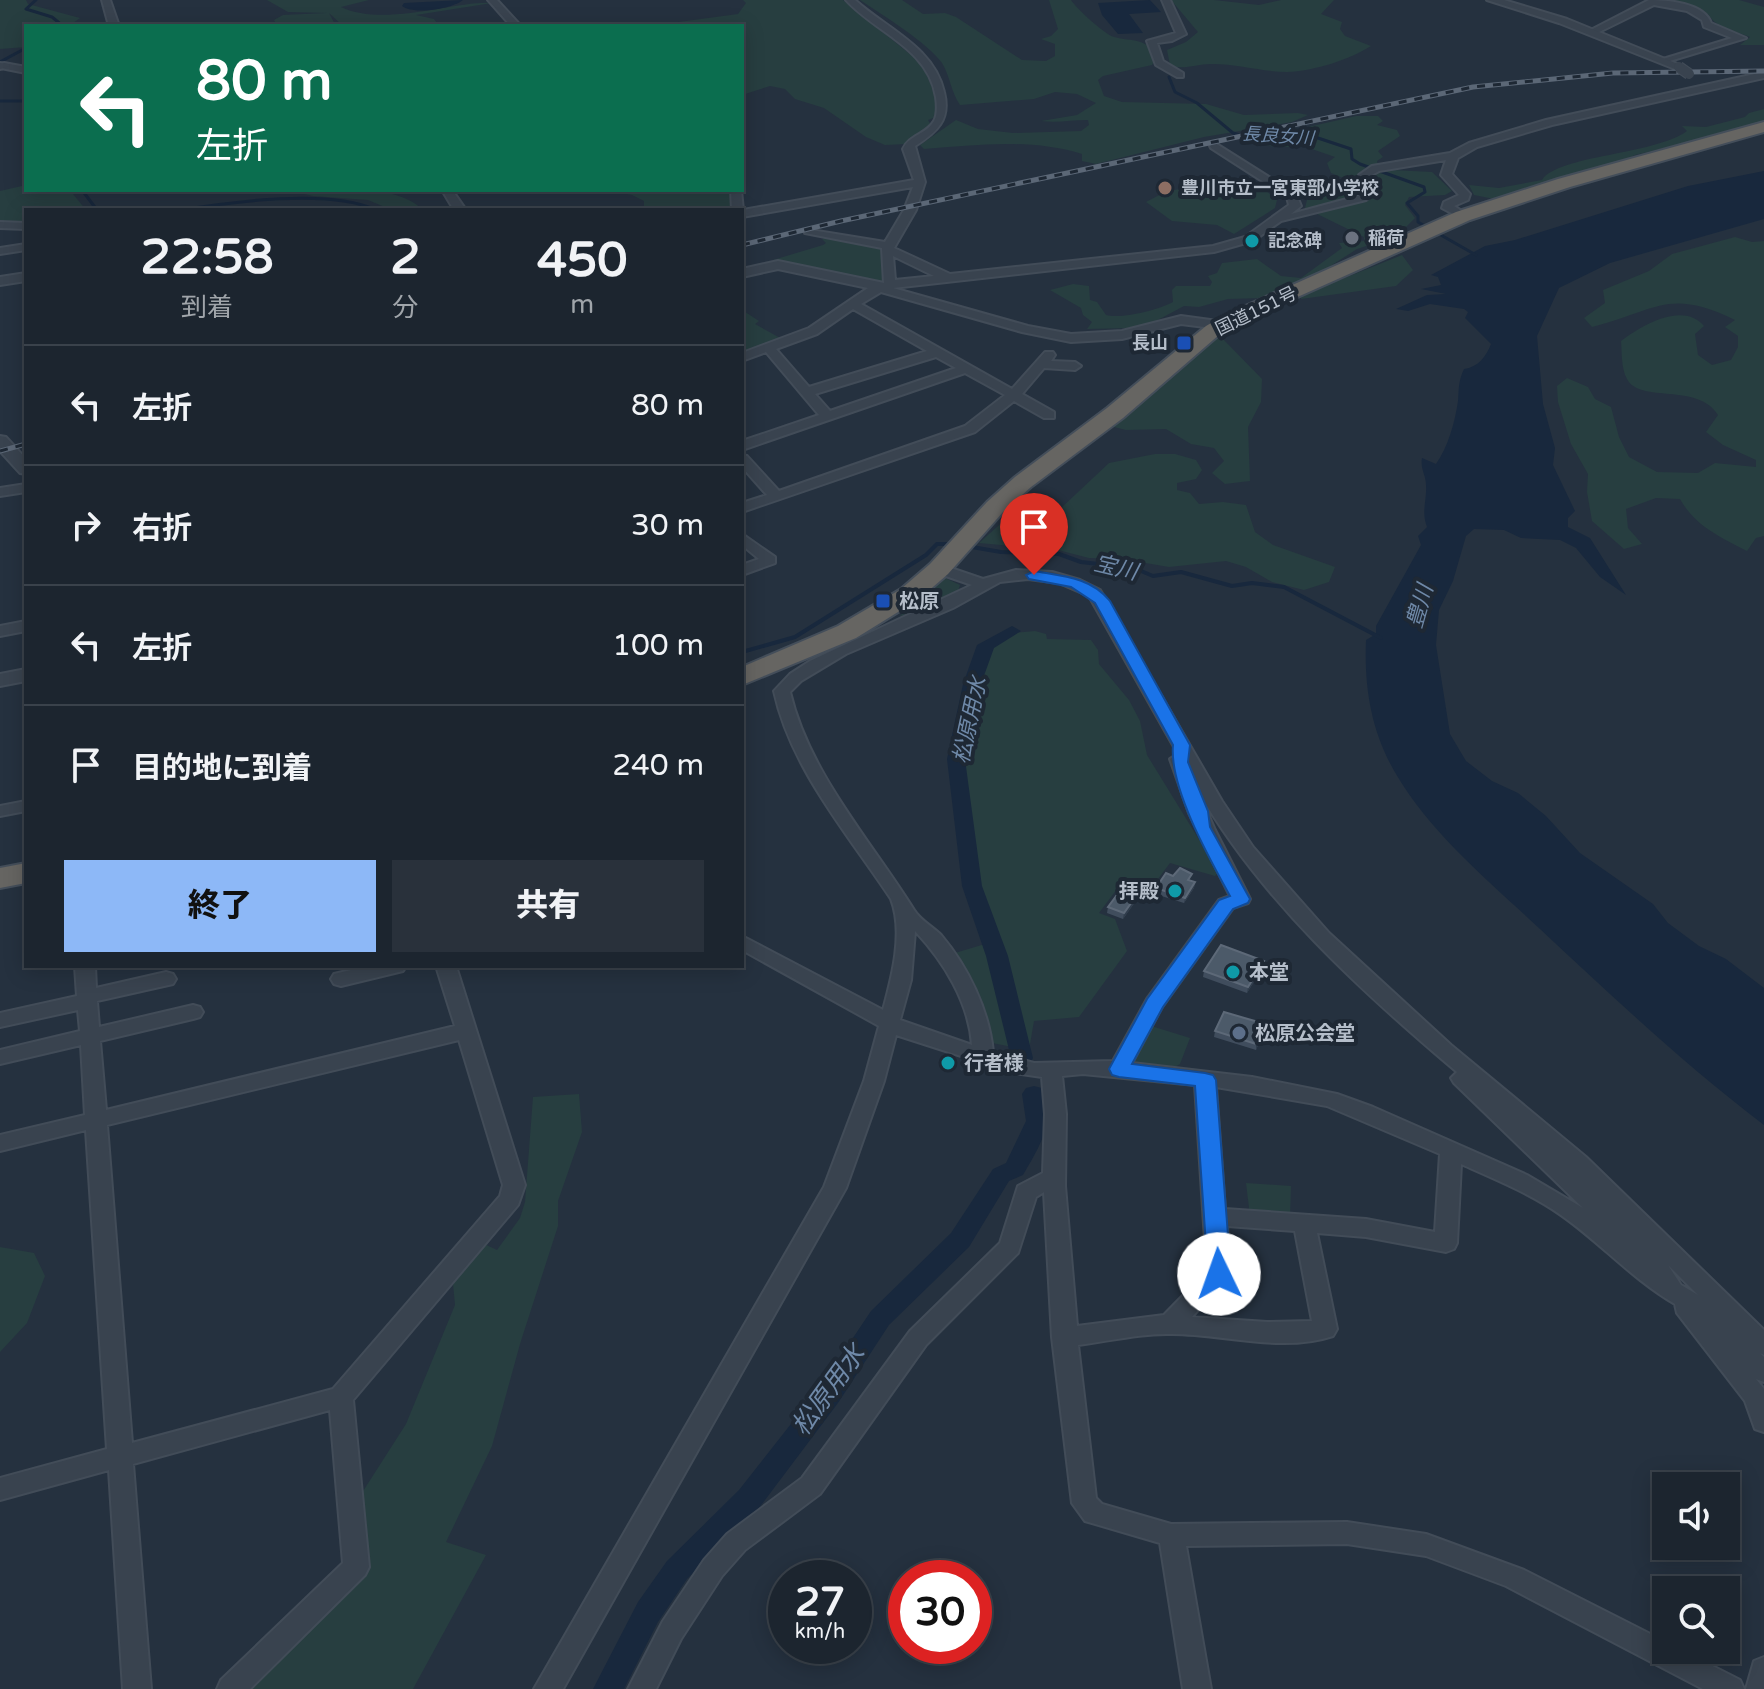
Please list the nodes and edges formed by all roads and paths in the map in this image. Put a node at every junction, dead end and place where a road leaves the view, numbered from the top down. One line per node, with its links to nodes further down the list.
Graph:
1 (106, 0): 7 (street)
2 (492, 0): 8 (street)
3 (850, 0): 20 (street)
4 (1166, 0): 14 (street)
5 (1492, 0): 9 (street)
6 (1655, 1): 9 (street); 10 (street)
7 (113, 24)
8 (514, 24)
9 (1592, 32): 10 (street)
10 (1666, 61): 13 (street)
11 (2, 66): 12 (street)
12 (24, 70)
13 (1684, 71): 16 (street)
14 (1180, 75)
15 (1764, 75): 16 (street)
16 (1706, 86): 19 (street)
17 (1764, 127): 22 (highway, 国道151号)
18 (1215, 146): 23 (street)
19 (1453, 156): 22 (street); 23 (street)
20 (920, 182): 21 (street); 28 (street)
21 (744, 211)
22 (1463, 216): 37 (highway, 国道151号)
23 (1275, 221): 32 (street)
24 (0, 225): 25 (street)
25 (24, 226)
26 (811, 233): 28 (street)
27 (24, 247): 29 (street)
28 (888, 248): 32 (street); 34 (street)
29 (0, 251)
30 (744, 273): 35 (street)
31 (24, 277): 33 (street)
32 (948, 278): 34 (street)
33 (0, 281)
34 (893, 284): 35 (street)
35 (879, 288): 36 (street); 37 (street)
36 (852, 304): 38 (street); 39 (street)
37 (1221, 325): 57 (highway, 国道151号)
38 (769, 348): 40 (street); 43 (street)
39 (938, 352): 42 (street); 43 (street)
40 (744, 356)
41 (1075, 366): 44 (street)
42 (967, 368): 44 (street); 45 (street)
43 (808, 392): 45 (street)
44 (1015, 394): 46 (street); 54 (street)
45 (826, 415): 48 (street)
46 (1049, 415)
47 (0, 441): 49 (street)
48 (744, 445)
49 (7, 456): 51 (street)
50 (744, 461): 54 (street)
51 (24, 468)
52 (24, 488): 53 (street)
53 (0, 492)
54 (777, 497): 55 (street)
55 (744, 507)
56 (744, 540): 58 (street)
57 (953, 553): 59 (street); 63 (highway, 国道151号)
58 (744, 569)
59 (983, 584): 65 (street); 70 (street)
60 (24, 626): 61 (street)
61 (0, 631)
62 (24, 675): 64 (street)
63 (744, 676)
64 (0, 680)
65 (1181, 745): 83 (street); 86 (street)
66 (24, 806): 67 (street)
67 (0, 811)
68 (24, 873): 69 (highway)
69 (0, 878)
70 (907, 916): 80 (street); 84 (street)
71 (744, 943): 80 (street)
72 (85, 968): 77 (street)
73 (388, 968): 76 (street)
74 (447, 968): 81 (street)
75 (166, 979): 77 (street)
76 (341, 979)
77 (87, 999): 79 (street); 82 (street)
78 (193, 1012): 82 (street)
79 (0, 1020)
80 (889, 1023): 84 (street); 108 (street)
81 (465, 1031): 89 (street); 100 (street)
82 (90, 1035): 85 (street); 89 (street)
83 (1444, 1050): 95 (street); 98 (street)
84 (983, 1054): 87 (street)
85 (0, 1057)
86 (1119, 1069): 87 (street); 88 (street)
87 (1051, 1070): 92 (street)
88 (1205, 1080): 91 (street); 93 (street)
89 (97, 1120): 90 (street); 102 (street)
90 (0, 1143)
91 (1451, 1151): 94 (street); 95 (street)
92 (1053, 1177): 97 (street); 109 (street)
93 (1217, 1217): 94 (street); 96 (street)
94 (1304, 1222): 96 (street)
95 (1676, 1296): 99 (street); 101 (street)
96 (1170, 1324): 97 (street)
97 (1064, 1337): 104 (street)
98 (1764, 1345)
99 (1764, 1372)
100 (341, 1397): 102 (street); 107 (street)
101 (1764, 1422)
102 (120, 1455): 103 (street); 106 (street)
103 (0, 1489)
104 (1171, 1535): 110 (street); 111 (street)
105 (1764, 1670): 112 (street)
106 (137, 1689)
107 (231, 1689)
108 (548, 1689)
109 (642, 1689)
110 (1197, 1689)
111 (1730, 1689)
112 (1760, 1689)

